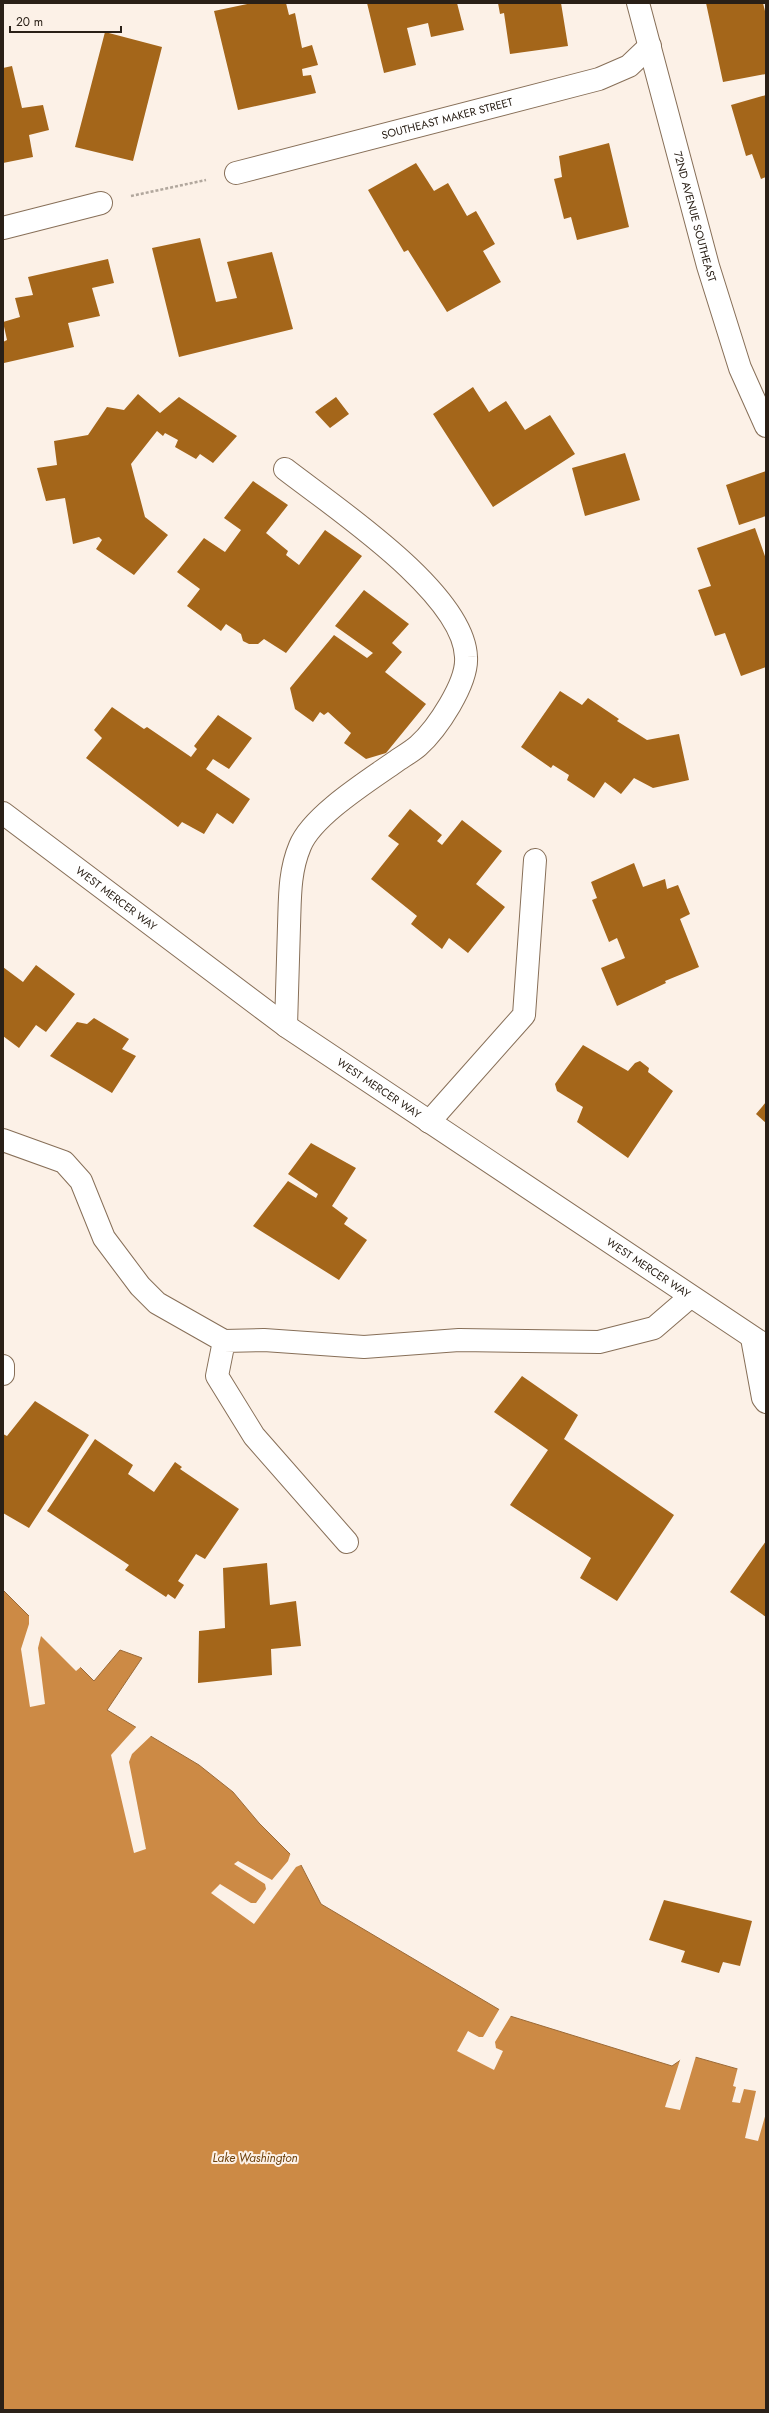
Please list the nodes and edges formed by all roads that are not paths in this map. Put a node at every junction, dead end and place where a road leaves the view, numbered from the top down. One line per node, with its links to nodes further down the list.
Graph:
1 (638, 3): 2 (street, 72ND AVENUE SOUTHEAST)
2 (650, 46): 3 (street, SOUTHEAST MAKER STREET); 6 (street, 72ND AVENUE SOUTHEAST)
3 (236, 173)
4 (102, 203): 5 (street)
5 (3, 228)
6 (766, 426)
7 (285, 469): 10 (street)
8 (3, 813): 10 (street, WEST MERCER WAY)
9 (535, 860): 11 (street)
10 (286, 1026): 11 (street, WEST MERCER WAY)
11 (429, 1122): 13 (street, WEST MERCER WAY)
12 (3, 1140): 14 (street)
13 (690, 1297): 14 (street); 15 (street, WEST MERCER WAY)
14 (224, 1341): 19 (street)
15 (759, 1342): 18 (street)
16 (3, 1366): 17 (street)
17 (3, 1374)
18 (766, 1402)
19 (347, 1542)

